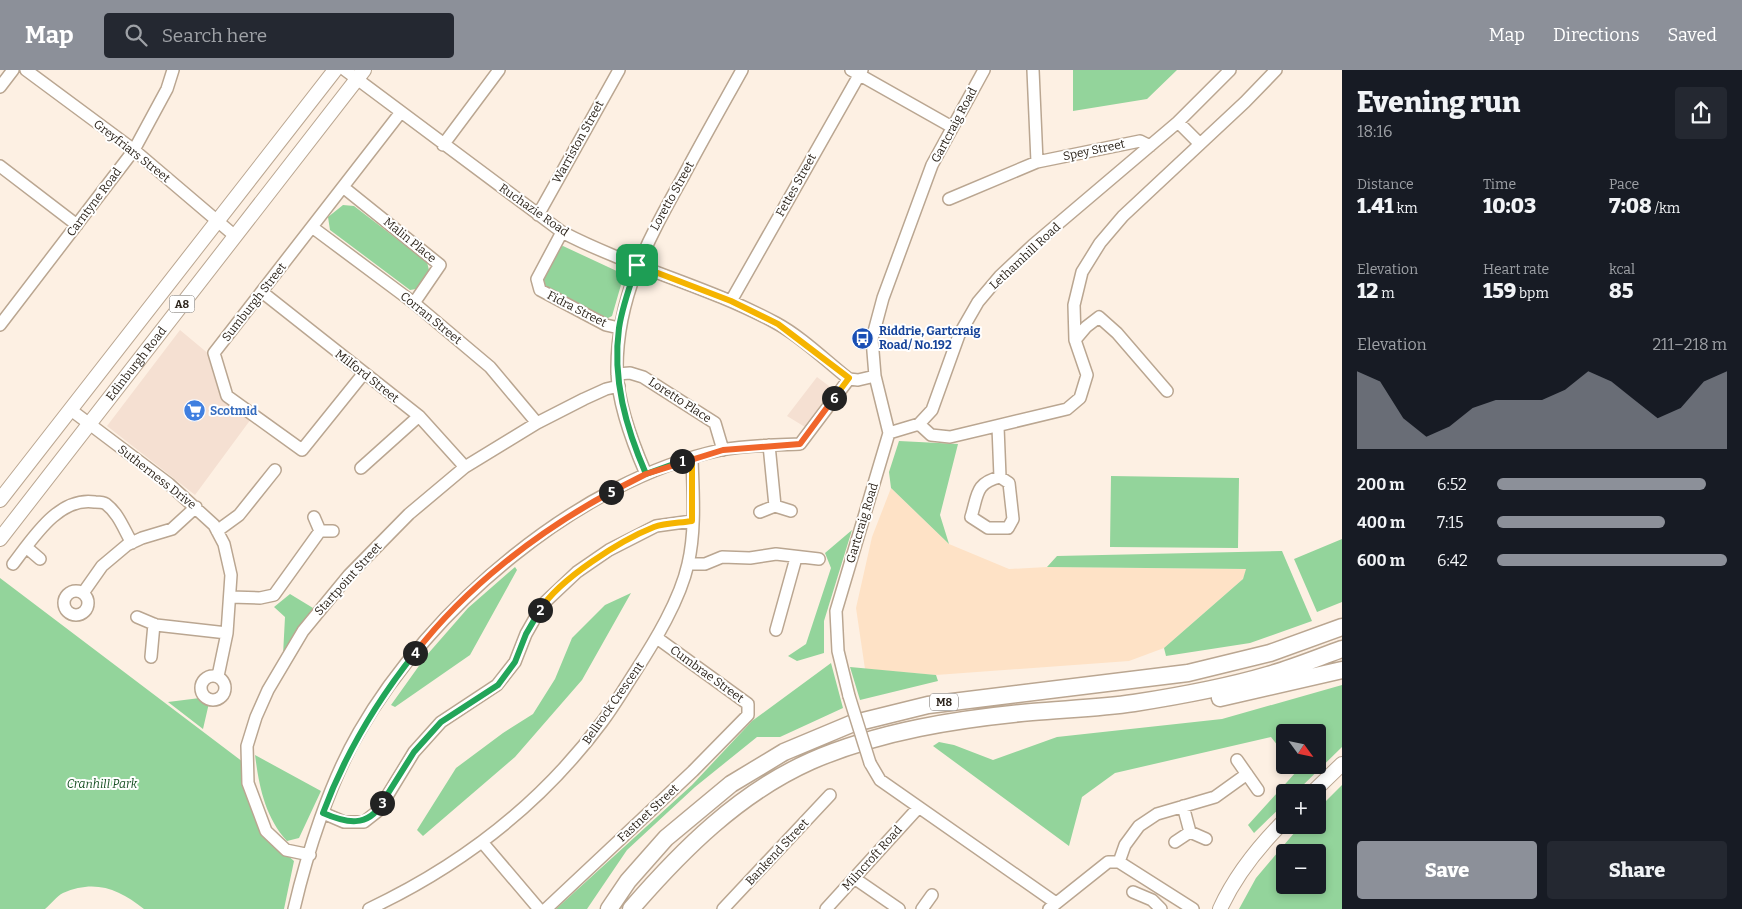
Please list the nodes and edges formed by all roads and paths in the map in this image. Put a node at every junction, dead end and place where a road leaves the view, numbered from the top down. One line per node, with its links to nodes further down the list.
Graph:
1 (13, 70): 15 (street)
2 (26, 70): 22 (street, Greyfriars Street)
3 (173, 70): 22 (street, Carntyne Road)
4 (336, 70): 28 (main road, Edinburgh Road / A8)
5 (345, 70): 14 (street, Ruchazie Road)
6 (499, 70): 20 (street)
7 (619, 70): 27 (street, Warriston Street)
8 (742, 70): 33 (street, Loretto Street)
9 (984, 70): 18 (street, Gartcraig Road)
10 (1033, 70): 23 (street)
11 (1230, 70): 17 (street, Lethamhill Road)
12 (1276, 70): 19 (street)
13 (857, 72): 18 (street); 35 (street, Fettes Street)
14 (361, 75): 16 (street, Ruchazie Road); 32 (main road, Edinburgh Road / A8)
15 (0, 87)
16 (400, 112): 20 (street, Ruchazie Road); 25 (street, Sumburgh Street)
17 (1178, 122): 19 (street); 21 (street, Lethamhill Road)
18 (952, 127): 42 (street, Gartcraig Road)
19 (1199, 143): 39 (street)
20 (444, 145): 27 (street, Ruchazie Road)
21 (1150, 146): 23 (street, Spey Street); 50 (street, Lethamhill Road)
22 (134, 150): 28 (street, Greyfriars Street); 29 (street, Carntyne Road)
23 (1036, 162): 26 (street, Spey Street)
24 (0, 166): 29 (street)
25 (343, 187): 30 (street, Sumburgh Street); 36 (street, Malin Place)
26 (949, 199)
27 (538, 215): 31 (street, Ruchazie Road)
28 (218, 221): 32 (street, Greyfriars Street); 46 (main road, Edinburgh Road / A8)
29 (77, 225): 37 (street, Carntyne Road)
30 (312, 227): 34 (street, Sumburgh Street); 36 (street, Corran Street)
31 (562, 232): 33 (street, Ruchazie Road); 38 (street, Fidra Street)
32 (236, 236): 48 (main road, Edinburgh Road / A8)
33 (637, 265): 35 (street, Ruchazie Road); 38 (street, Loretto Street)
34 (262, 292): 40 (street, Milford Street); 40 (street, Sumburgh Street)
35 (731, 301): 43 (street, Ruchazie Road)
36 (414, 303): 49 (street, Corran Street)
37 (0, 326)
38 (619, 328): 41 (street, Loretto Street)
39 (1075, 340): 45 (street); 51 (street)
40 (364, 373): 47 (street, Milford Street)
41 (617, 374): 44 (street, Loretto Street); 54 (street, Loretto Place)
42 (875, 376): 43 (street); 52 (street, Gartcraig Road)
43 (849, 378): 53 (street)
44 (619, 386): 49 (street, Startpoint Street); 59 (street, Loretto Street)
45 (1167, 391)
46 (71, 410): 48 (street, Sutherness Drive); 61 (main road, Edinburgh Road / A8)
47 (419, 416): 56 (street, Milford Street); 57 (street)
48 (88, 424): 62 (main road, Edinburgh Road / A8); 64 (street, Sutherness Drive)
49 (537, 424): 56 (street, Startpoint Street)
50 (919, 424): 51 (street); 52 (street)
51 (998, 427): 60 (street)
52 (890, 433): 102 (street, Gartcraig Road, bridge)
53 (769, 446): 54 (street); 65 (street)
54 (723, 450): 55 (street)
55 (692, 458): 59 (street); 69 (street, Bellrock Crescent)
56 (465, 467): 109 (street, Startpoint Street)
57 (361, 468)
58 (275, 470): 71 (street)
59 (646, 474): 103 (street)
60 (1000, 477): 60 (street)
61 (17, 478): 62 (main road); 63 (main road, Edinburgh Road / A8)
62 (35, 493): 73 (main road, Edinburgh Road / A8)
63 (0, 500)
64 (196, 506): 71 (street, Sutherness Drive); 74 (street)
65 (775, 506): 66 (street); 67 (street)
66 (791, 511)
67 (760, 512)
68 (314, 517): 70 (street)
69 (692, 521): 80 (street, Bellrock Crescent); 103 (street)
70 (320, 530): 72 (street); 82 (street)
71 (217, 531): 82 (street, Sutherness Drive)
72 (333, 531)
73 (0, 538)
74 (132, 543): 75 (street); 81 (street)
75 (26, 547): 77 (street); 79 (street)
76 (796, 558): 78 (street); 80 (street); 86 (street)
77 (40, 559)
78 (820, 559)
79 (13, 564)
80 (688, 564): 88 (street, Bellrock Crescent)
81 (83, 593)
82 (230, 597): 87 (street, Sutherness Drive)
83 (137, 617): 84 (street)
84 (154, 624): 87 (street); 90 (street)
85 (1342, 627): 121 (highway, M8)
86 (776, 630)
87 (227, 633): 92 (street, Sutherness Drive)
88 (657, 638): 94 (street, Cumbrae Street); 107 (street, Bellrock Crescent)
89 (1342, 649): 93 (highway, M8)
90 (151, 657)
91 (1342, 670): 93 (highway)
92 (218, 676)
93 (1132, 703): 122 (highway, M8)
94 (748, 715): 120 (street, Fastnet Street)
95 (1237, 760): 97 (street)
96 (1342, 764): 98 (main road)
97 (1247, 774): 99 (street); 101 (street)
98 (1321, 784)
99 (1258, 790)
100 (830, 795): 123 (street, Bankend Street)
101 (1183, 806): 105 (street); 110 (street)
102 (918, 808): 111 (street, Milncroft Road); 116 (street, Gartcraig Road)
103 (323, 813): 109 (street)
104 (1276, 829): 129 (main road)
105 (1190, 832): 106 (street); 108 (street)
106 (1206, 839)
107 (482, 842): 118 (street, Bellrock Crescent); 119 (street)
108 (1176, 842)
109 (310, 855): 117 (street)
110 (1119, 862): 112 (street); 116 (street)
111 (854, 878): 124 (street, Milncroft Road); 125 (street)
112 (1160, 888): 115 (street); 128 (street)
113 (1133, 892): 115 (street)
114 (932, 894): 126 (street)
115 (1152, 900): 127 (street)
116 (1053, 906)
117 (294, 909)
118 (369, 909)
119 (539, 909)
120 (546, 909)
121 (609, 909)
122 (631, 909)
123 (723, 909)
124 (826, 909)
125 (900, 909)
126 (922, 909)
127 (1161, 909)
128 (1193, 909)
129 (1220, 909)

